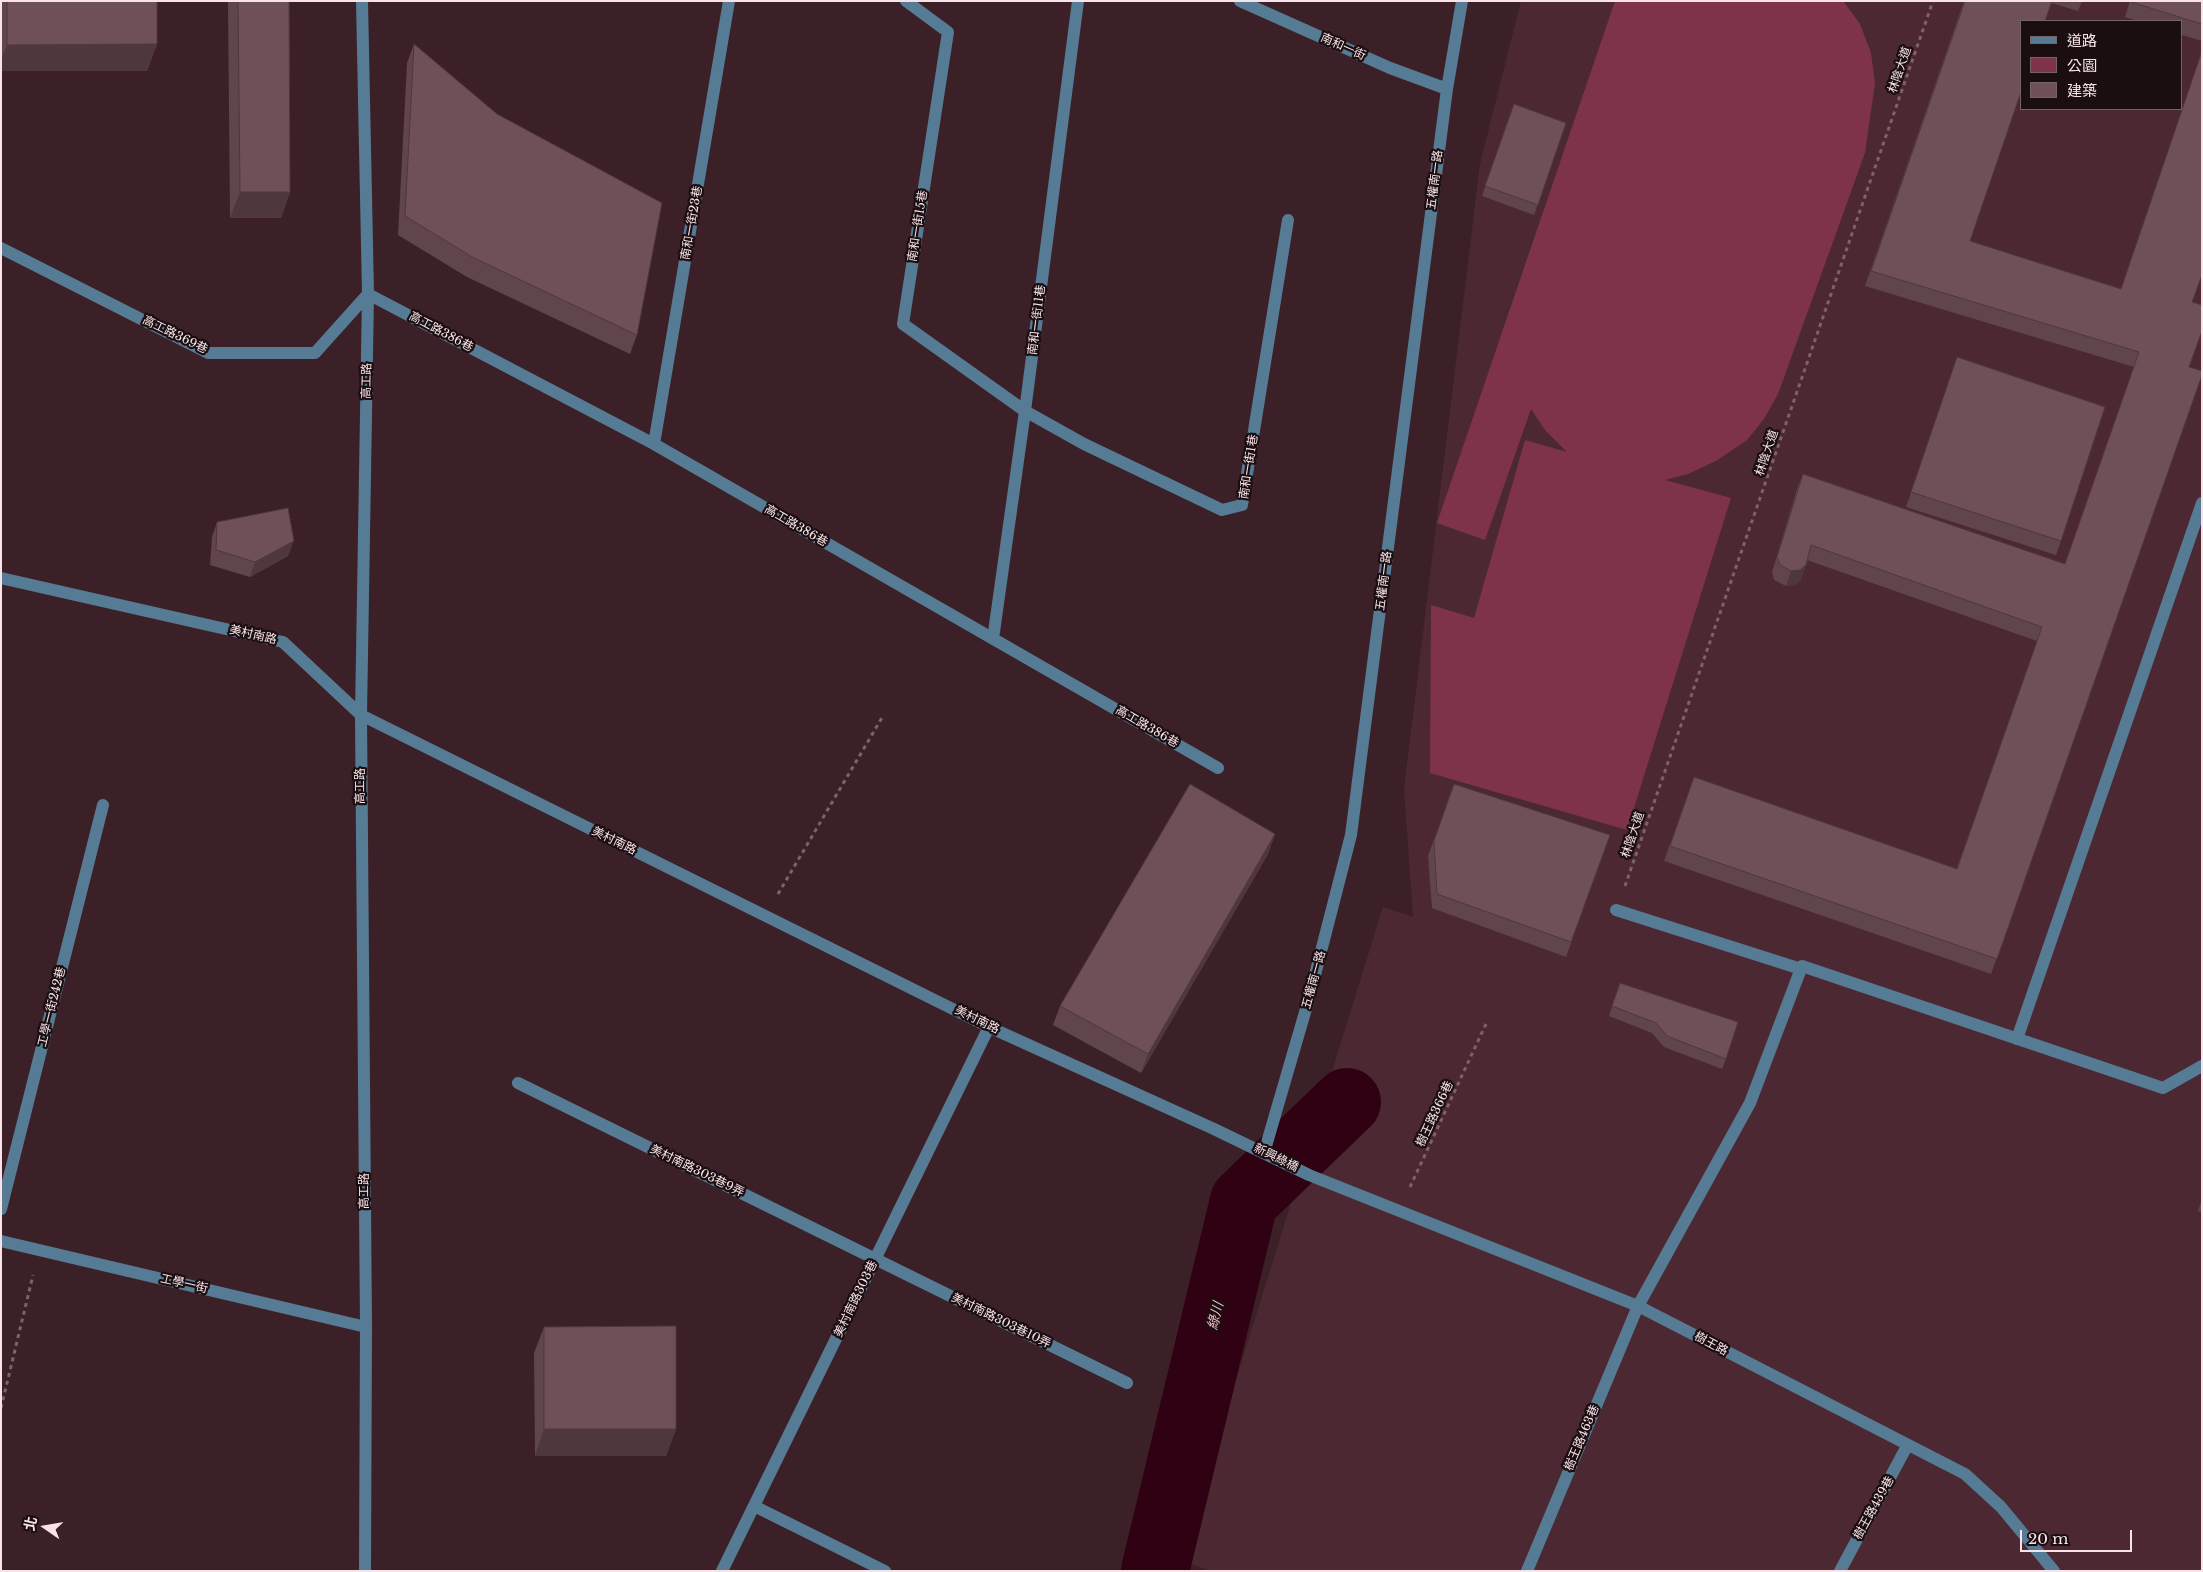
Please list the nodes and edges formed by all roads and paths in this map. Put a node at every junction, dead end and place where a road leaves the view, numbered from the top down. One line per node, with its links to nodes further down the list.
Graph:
1 (362, 1): 11 (street, 高工路)
2 (729, 1): 13 (street, 南和一街23巷)
3 (906, 1): 12 (street, 南和一街15巷)
4 (1078, 1): 12 (street, 南和一街11巷)
5 (1240, 1): 8 (street, 南和一街)
6 (1462, 1): 8 (street, 五權南一路)
7 (1933, 1): 21 (path, 林陰大道)
8 (1447, 89): 30 (street, 五權南一路)
9 (1288, 220): 12 (street, 南和一街1巷)
10 (1, 248): 11 (street, 高工路369巷)
11 (368, 294): 13 (street, 高工路386巷); 17 (street, 高工路)
12 (1025, 412): 16 (street, 南和一街11巷)
13 (654, 444): 16 (street, 高工路386巷)
14 (2202, 503): 26 (street)
15 (1, 578): 17 (street, 美村南路)
16 (993, 639): 19 (street, 高工路386巷)
17 (361, 715): 22 (street, 美村南路); 38 (street, 高工路)
18 (883, 716): 22 (path)
19 (1218, 768)
20 (103, 805): 32 (street, 工學一街242巷)
21 (1616, 910): 23 (street)
22 (766, 916): 25 (street, 美村南路)
23 (1800, 969): 26 (street); 37 (street, 樹王路463巷)
24 (1486, 1024): 33 (path, 樹王路366巷)
25 (989, 1026): 29 (street, 美村南路); 36 (street, 美村南路303巷)
26 (2017, 1039): 27 (street)
27 (2202, 1066)
28 (518, 1083): 36 (street, 美村南路303巷9弄)
29 (1226, 1134): 30 (street, 新興綠橋)
30 (1264, 1153): 31 (street, 新興綠橋)
31 (1326, 1181): 33 (street, 樹王路)
32 (1, 1209)
33 (1399, 1210): 37 (street, 樹王路)
34 (1, 1241): 35 (street, 工學一街)
35 (39, 1250): 38 (street, 工學一街); 40 (path)
36 (875, 1259): 39 (street, 美村南路303巷10弄); 42 (street, 美村南路303巷)
37 (1638, 1306): 41 (street, 樹王路); 46 (street, 樹王路463巷)
38 (366, 1327): 43 (street, 高工路)
39 (1127, 1383)
40 (1, 1408)
41 (1907, 1446): 47 (street, 樹王路439巷); 48 (street, 樹王路)
42 (754, 1506): 44 (street, 美村南路303巷); 45 (street)
43 (365, 1571)
44 (722, 1571)
45 (885, 1571)
46 (1527, 1571)
47 (1840, 1571)
48 (2054, 1571)

